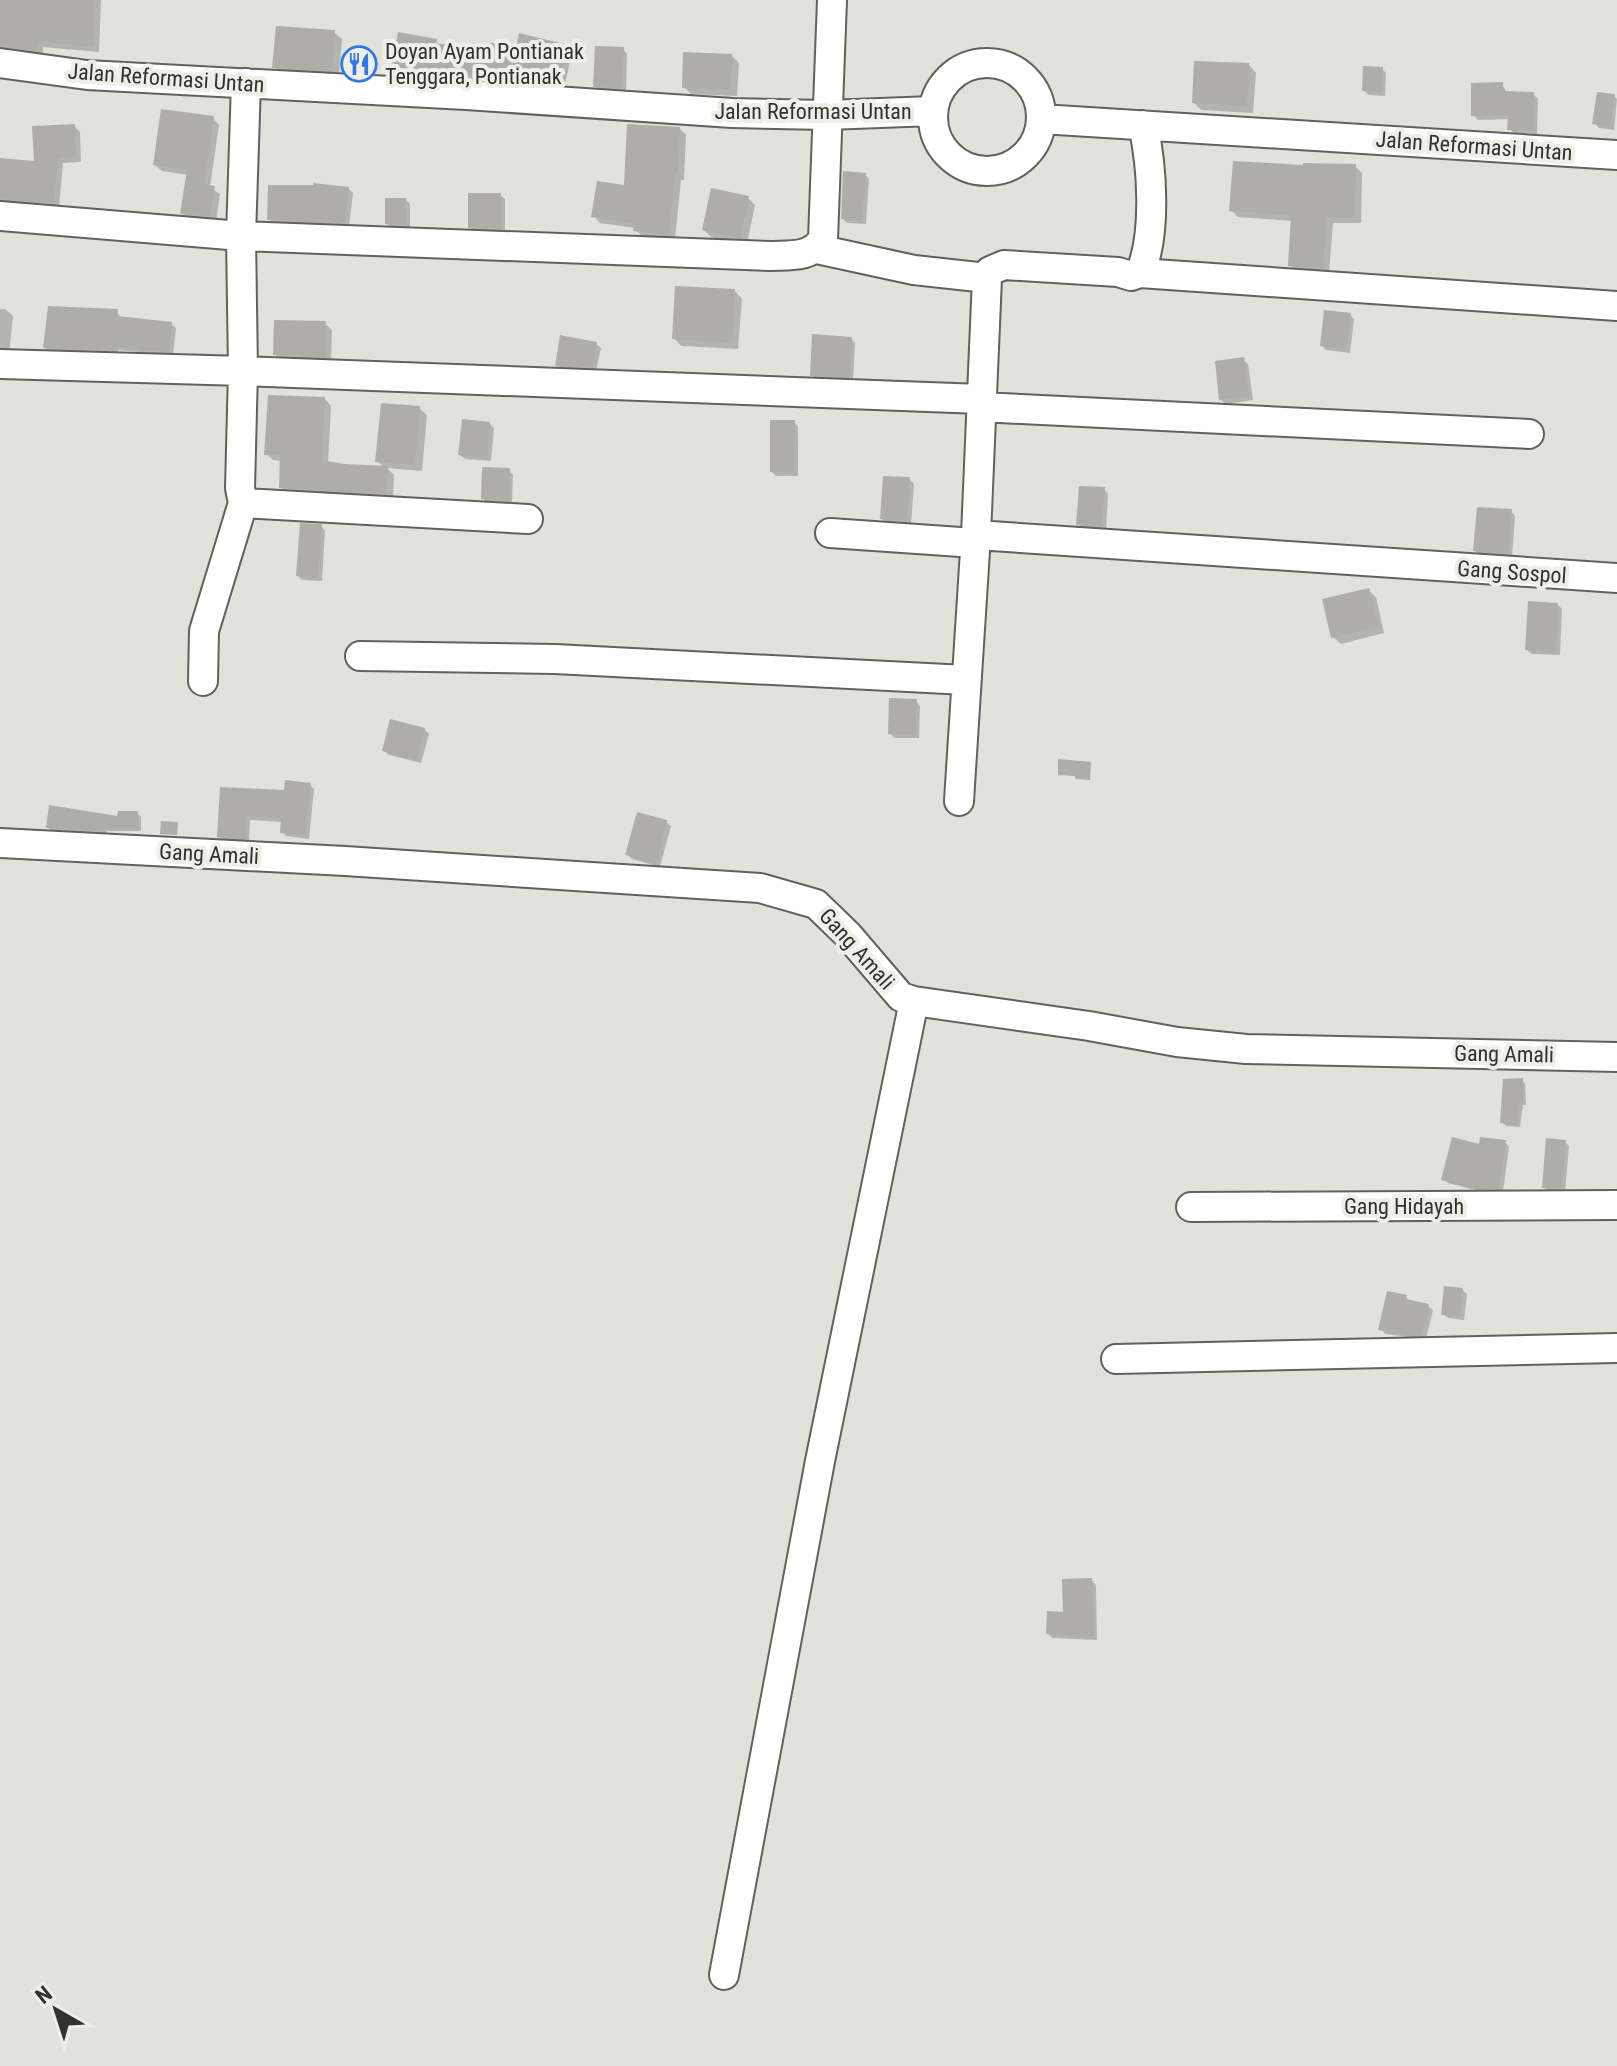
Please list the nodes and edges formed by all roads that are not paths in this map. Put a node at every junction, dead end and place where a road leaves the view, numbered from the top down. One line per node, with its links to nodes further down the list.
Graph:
1 (832, 0): 5 (street)
2 (0, 63): 3 (street, Jalan Reformasi Untan)
3 (246, 83): 5 (street, Jalan Reformasi Untan); 10 (street)
4 (933, 111): 5 (street, Jalan Reformasi Untan); 6 (street, Jalan Reformasi Untan); 6 (street)
5 (827, 115): 11 (street)
6 (1041, 119): 7 (street, Jalan Reformasi Untan)
7 (1143, 125): 8 (street, Jalan Reformasi Untan); 12 (street)
8 (1617, 155)
9 (0, 216): 10 (street)
10 (241, 236): 11 (street); 16 (street)
11 (817, 249): 13 (street)
12 (1140, 273): 13 (street); 14 (street)
13 (987, 278): 17 (street)
14 (1617, 306)
15 (0, 364): 16 (street)
16 (243, 371): 17 (street); 19 (street)
17 (981, 403): 18 (street); 22 (street)
18 (1529, 434)
19 (243, 503): 20 (street); 26 (street)
20 (528, 519)
21 (830, 533): 22 (street, Gang Sospol)
22 (976, 539): 23 (street, Gang Sospol); 25 (street)
23 (1617, 578)
24 (360, 656): 25 (street)
25 (966, 680): 27 (street)
26 (203, 681)
27 (959, 801)
28 (0, 843): 29 (street, Gang Amali)
29 (914, 1001): 30 (street, Gang Amali); 35 (street)
30 (1617, 1057)
31 (1617, 1205): 32 (street, Gang Hidayah)
32 (1191, 1207)
33 (1617, 1348): 34 (street)
34 (1116, 1359)
35 (724, 1975)

